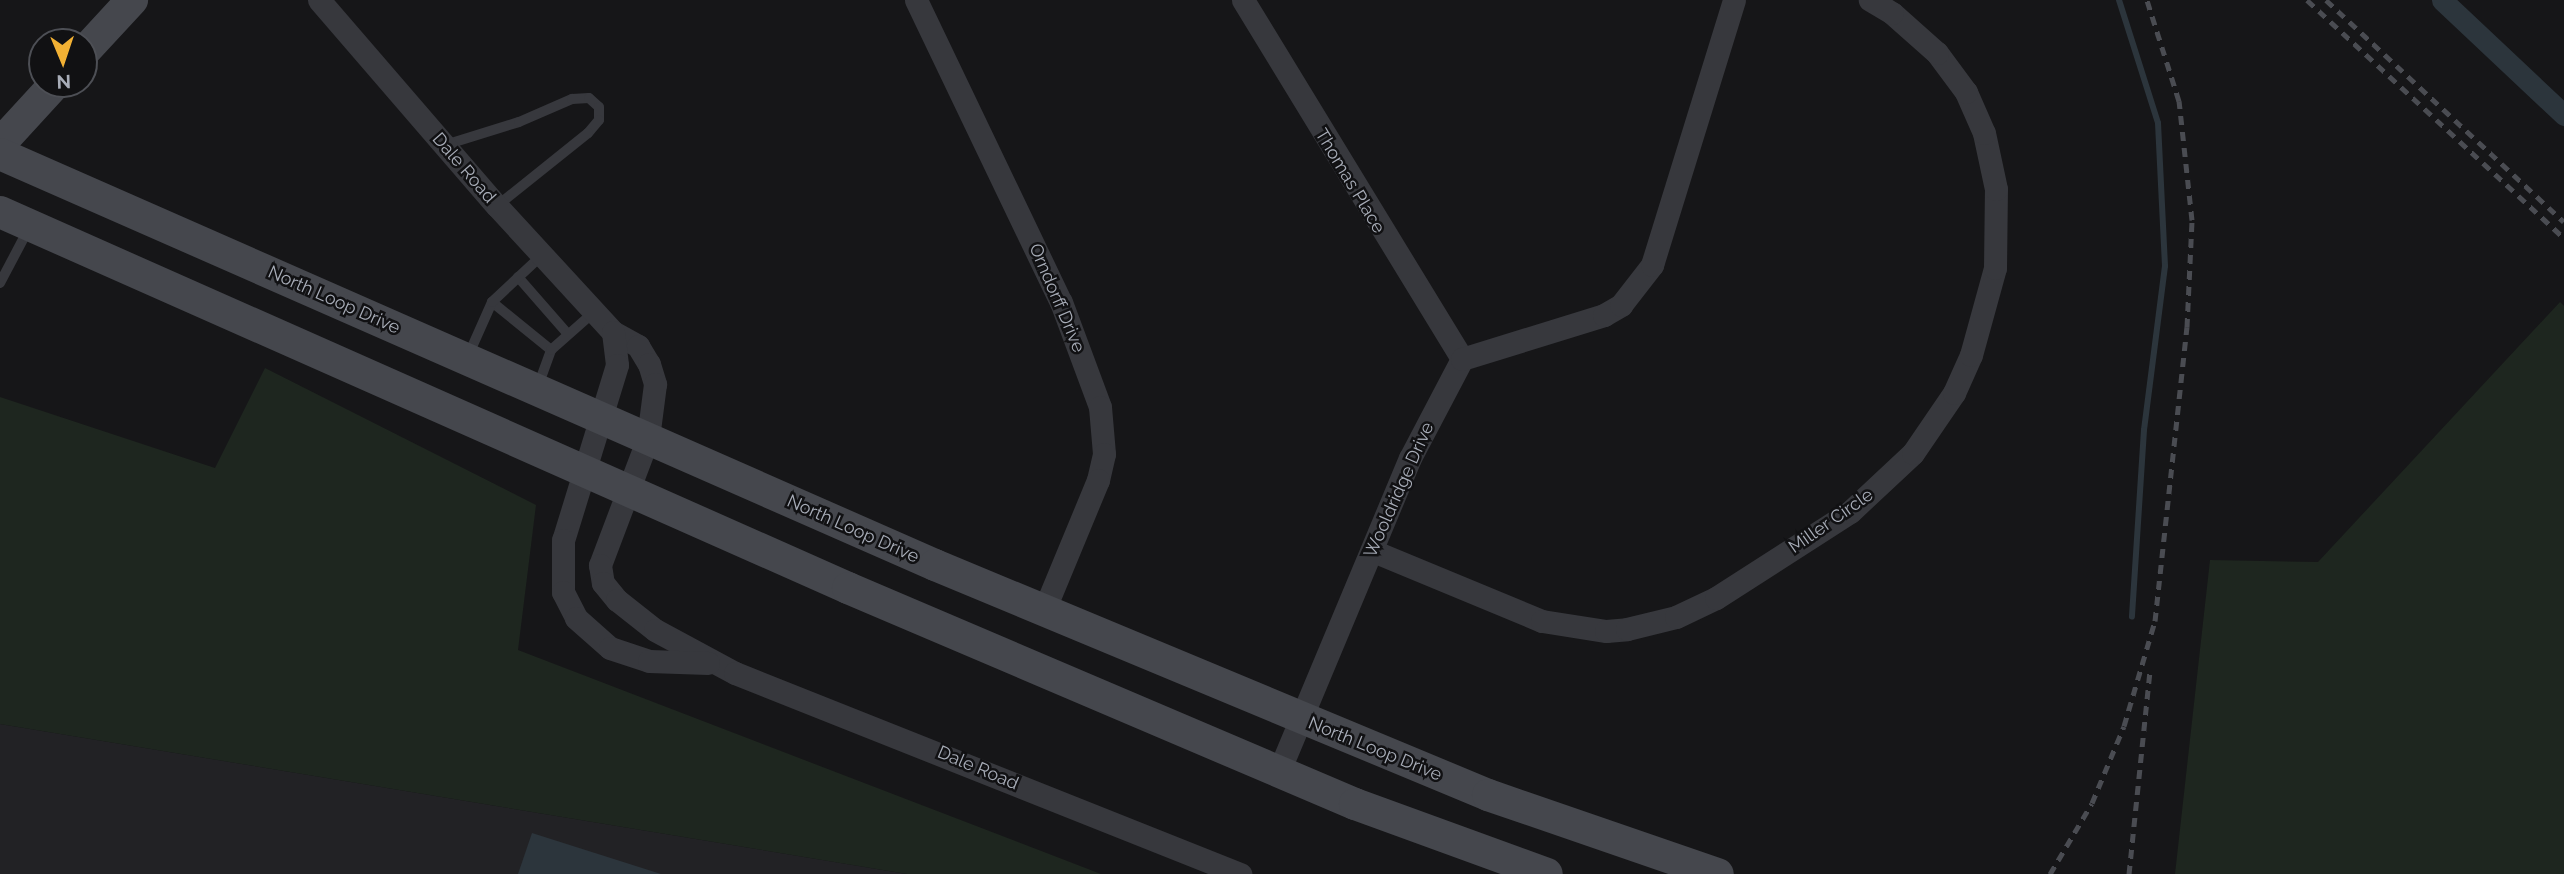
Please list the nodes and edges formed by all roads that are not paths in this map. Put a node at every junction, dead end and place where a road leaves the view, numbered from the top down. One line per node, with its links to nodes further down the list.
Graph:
1 (132, 0): 7 (main road)
2 (319, 0): 10 (street, Dale Road)
3 (916, 0): 31 (street, Orndorff Drive)
4 (1242, 0): 24 (street, Thomas Place)
5 (1734, 0): 24 (street)
6 (1870, 0): 30 (street, Miller Circle)
7 (98, 37)
8 (42, 98): 9 (main road)
9 (0, 144)
10 (444, 145): 12 (street, Dale Road); 12 (lane)
11 (0, 154): 23 (main road, North Loop Drive)
12 (497, 206): 15 (street, Dale Road)
13 (0, 212): 14 (main road)
14 (30, 225): 17 (lane); 28 (main road)
15 (542, 255): 16 (lane); 19 (street, Dale Road)
16 (518, 277): 18 (lane); 21 (lane)
17 (0, 283)
18 (492, 302): 22 (lane); 23 (lane)
19 (594, 312): 20 (street, Dale Road); 21 (lane)
20 (613, 332): 26 (street, Dale Road); 27 (street, Dale Road)
21 (568, 333): 22 (lane)
22 (551, 350): 25 (lane)
23 (467, 358): 25 (main road, North Loop Drive)
24 (1462, 359): 30 (street, Wooldridge Drive)
25 (537, 389): 26 (main road, North Loop Drive)
26 (602, 417): 27 (main road, North Loop Drive); 28 (street, Dale Road)
27 (648, 438): 29 (street, Dale Road); 31 (main road, North Loop Drive)
28 (587, 471): 29 (main road); 32 (street, Dale Road)
29 (628, 490): 32 (street, Dale Road); 34 (main road)
30 (1373, 551): 33 (street, Wooldridge Drive)
31 (1045, 608): 33 (main road, North Loop Drive)
32 (715, 663): 35 (street, Dale Road)
33 (1301, 719): 34 (street, Wooldridge Drive); 37 (main road, North Loop Drive)
34 (1279, 771): 36 (main road)
35 (1240, 874)
36 (1547, 874)
37 (1716, 874)

